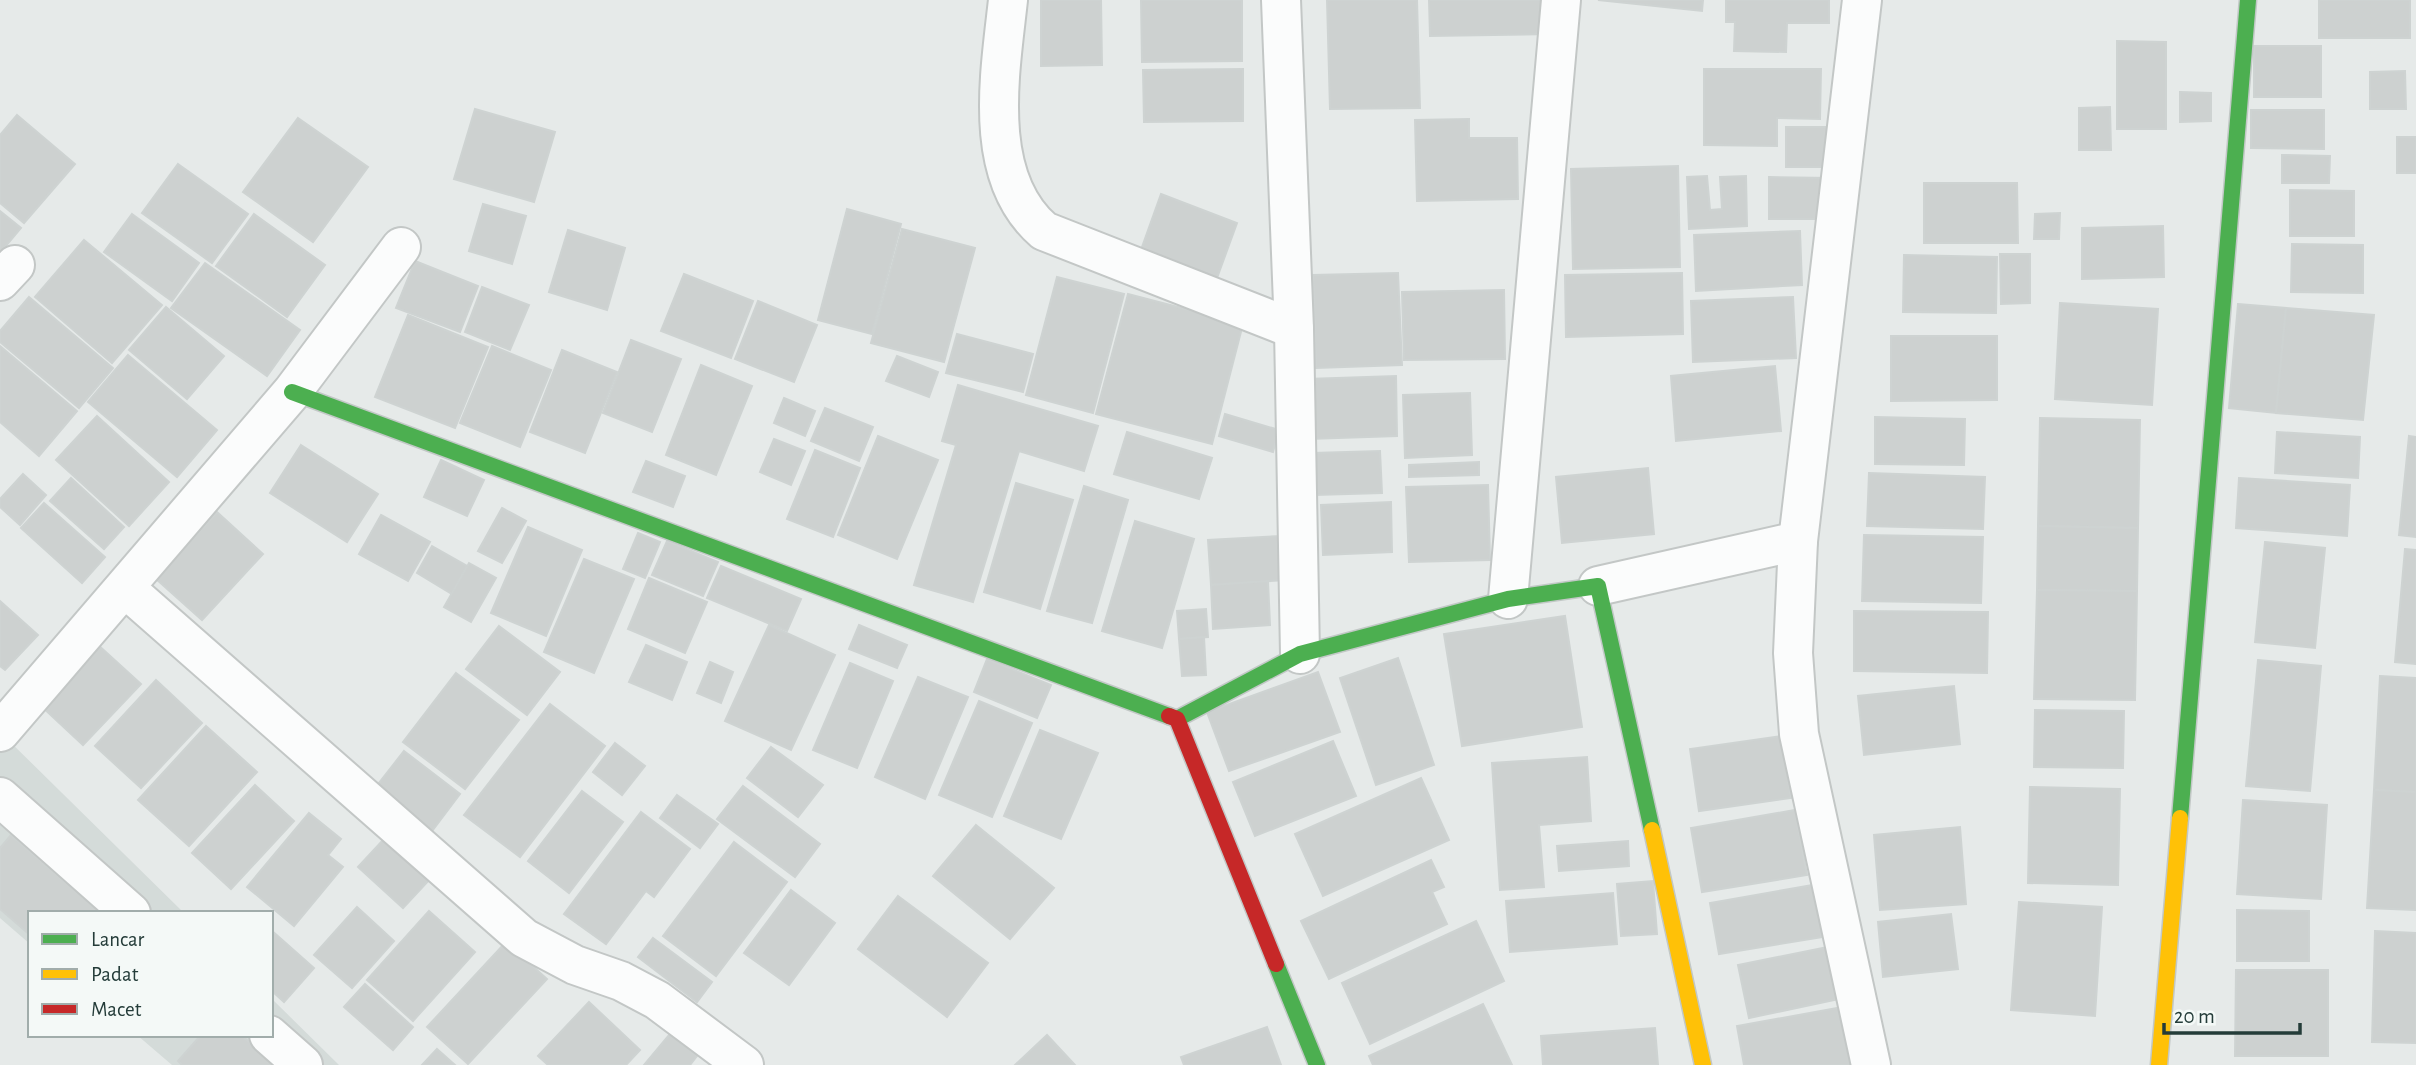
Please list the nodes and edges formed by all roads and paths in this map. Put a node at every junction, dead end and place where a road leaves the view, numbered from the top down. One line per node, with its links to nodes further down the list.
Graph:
1 (1007, 0): 7 (street)
2 (1281, 0): 7 (street)
3 (1562, 0): 12 (street)
4 (1862, 0): 9 (street)
5 (2248, 0): 24 (street)
6 (401, 247): 8 (street)
7 (1294, 329): 13 (street)
8 (292, 392): 11 (street); 14 (street)
9 (1798, 541): 10 (street); 23 (street)
10 (1598, 586): 12 (street); 22 (street)
11 (125, 588): 15 (street); 20 (street)
12 (1508, 599): 13 (street)
13 (1300, 654): 14 (street)
14 (1177, 719): 21 (street)
15 (0, 732)
16 (0, 797): 17 (street)
17 (129, 911)
18 (271, 1037): 19 (street)
19 (303, 1065)
20 (744, 1065)
21 (1317, 1065)
22 (1703, 1065)
23 (1871, 1065)
24 (2159, 1065)

